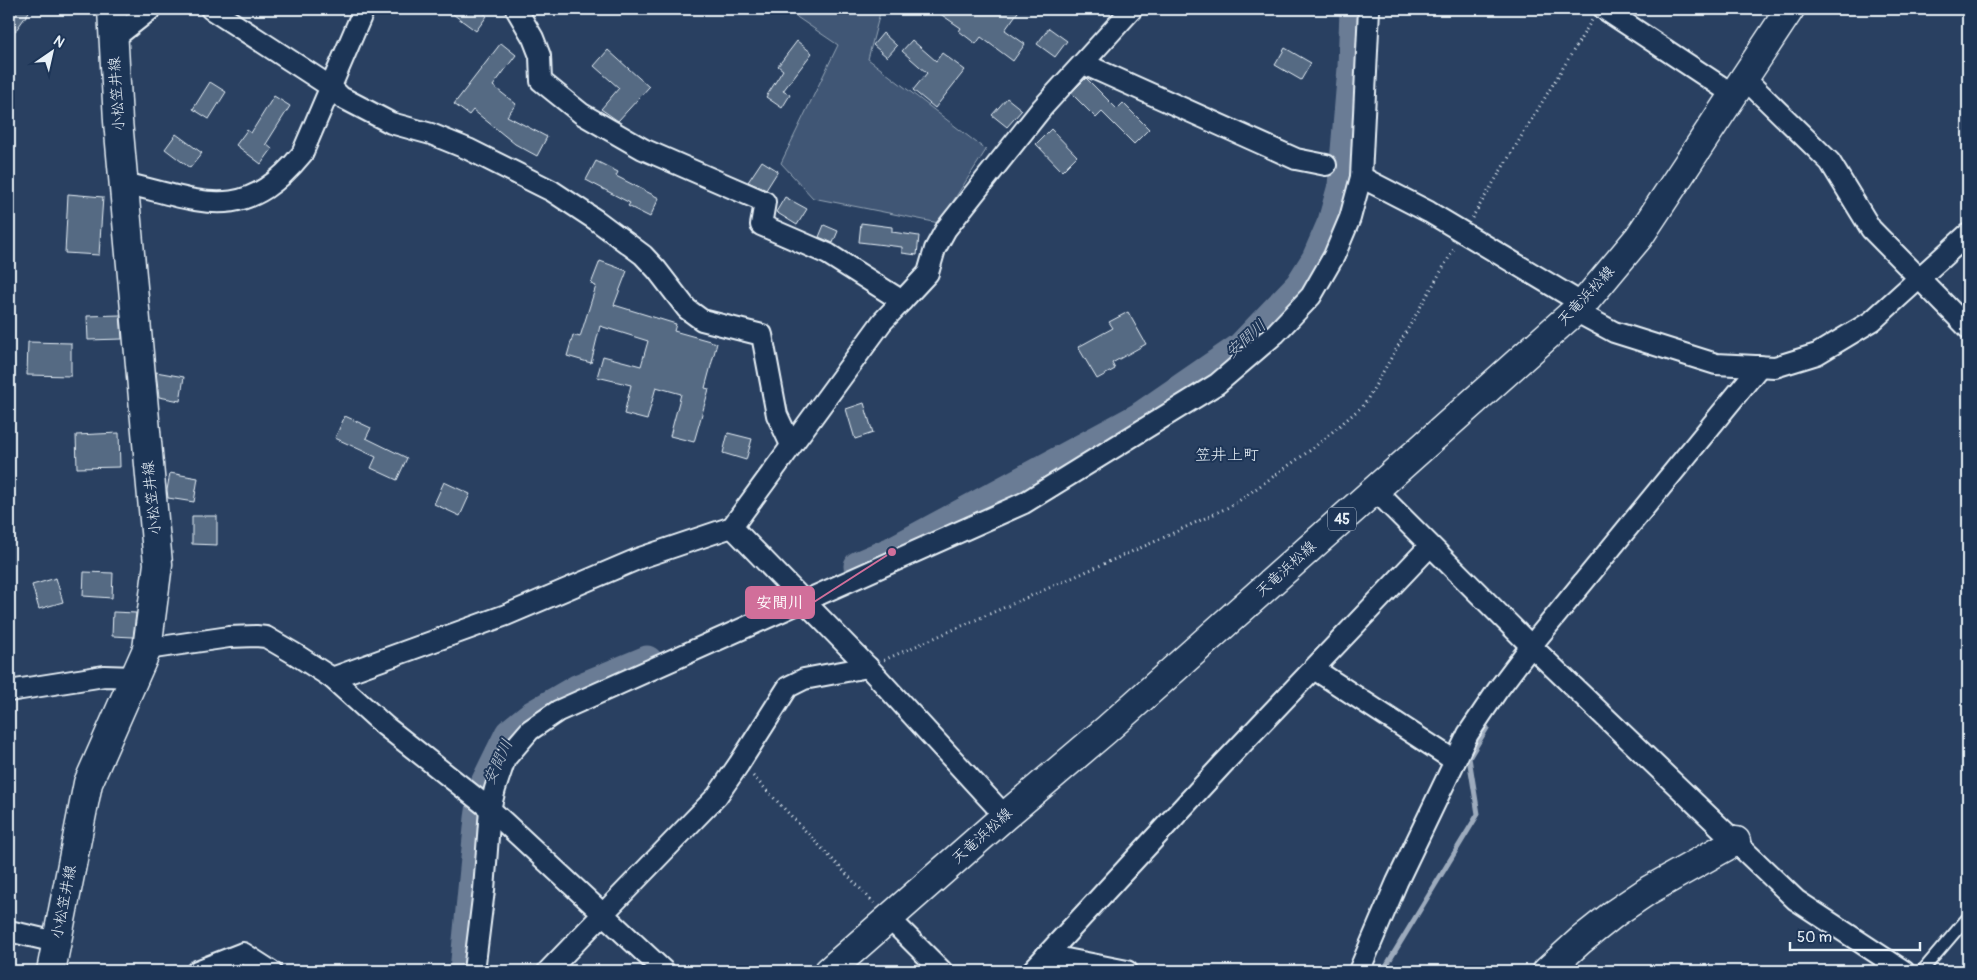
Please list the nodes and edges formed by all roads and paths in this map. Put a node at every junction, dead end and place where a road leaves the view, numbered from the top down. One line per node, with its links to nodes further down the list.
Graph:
1 (112, 9): 10 (main road, 小松笠井線)
2 (151, 9): 10 (street)
3 (211, 9): 12 (street)
4 (364, 9): 12 (street)
5 (516, 9): 20 (street)
6 (1132, 9): 11 (street)
7 (1368, 9): 15 (street)
8 (1790, 9): 13 (main road, 天竜浜松線 / 45)
9 (1599, 13): 13 (street); 17 (path)
10 (113, 39): 16 (main road, 小松笠井線)
11 (1084, 64): 14 (street); 20 (street)
12 (331, 87): 16 (street); 24 (street)
13 (1739, 87): 19 (street); 21 (main road, 天竜浜松線 / 45)
14 (1326, 165)
15 (1361, 177): 17 (street); 28 (street)
16 (124, 183): 30 (main road, 小松笠井線)
17 (1463, 232): 21 (street); 31 (path)
18 (1968, 234): 19 (street)
19 (1920, 278): 22 (street); 23 (street)
20 (902, 301): 24 (street)
21 (1579, 307): 23 (street); 25 (main road, 天竜浜松線 / 45)
22 (1968, 328)
23 (1760, 366): 29 (street)
24 (790, 445): 26 (street)
25 (1375, 490): 27 (street); 39 (main road, 天竜浜松線 / 45)
26 (732, 527): 28 (street); 34 (street)
27 (1429, 546): 29 (street); 32 (street)
28 (800, 596): 31 (street); 38 (street)
29 (1531, 646): 36 (street); 40 (street)
30 (147, 649): 33 (main road, 小松笠井線); 34 (street)
31 (868, 667): 37 (street); 39 (street)
32 (1314, 669): 36 (street); 46 (street)
33 (135, 677): 35 (street); 45 (main road, 小松笠井線)
34 (332, 678): 38 (street)
35 (9, 691)
36 (1455, 761): 58 (street)
37 (740, 762): 41 (street); 43 (path)
38 (485, 805): 41 (street); 51 (street)
39 (1004, 816): 43 (main road, 天竜浜松線 / 45)
40 (1736, 841): 47 (street); 59 (main road)
41 (603, 914): 52 (street); 53 (street)
42 (1968, 917): 61 (lane)
43 (890, 919): 54 (main road, 天竜浜松線 / 45); 55 (street)
44 (9, 932): 45 (street)
45 (56, 942): 48 (main road, 小松笠井線)
46 (1046, 955): 56 (street); 57 (street)
47 (1876, 964): 60 (street)
48 (51, 971)
49 (197, 971): 50 (street)
50 (271, 971)
51 (474, 971)
52 (548, 971)
53 (664, 971)
54 (829, 971)
55 (942, 971)
56 (1032, 971)
57 (1127, 971)
58 (1359, 971)
59 (1547, 971)
60 (1904, 971)
61 (1922, 971)

